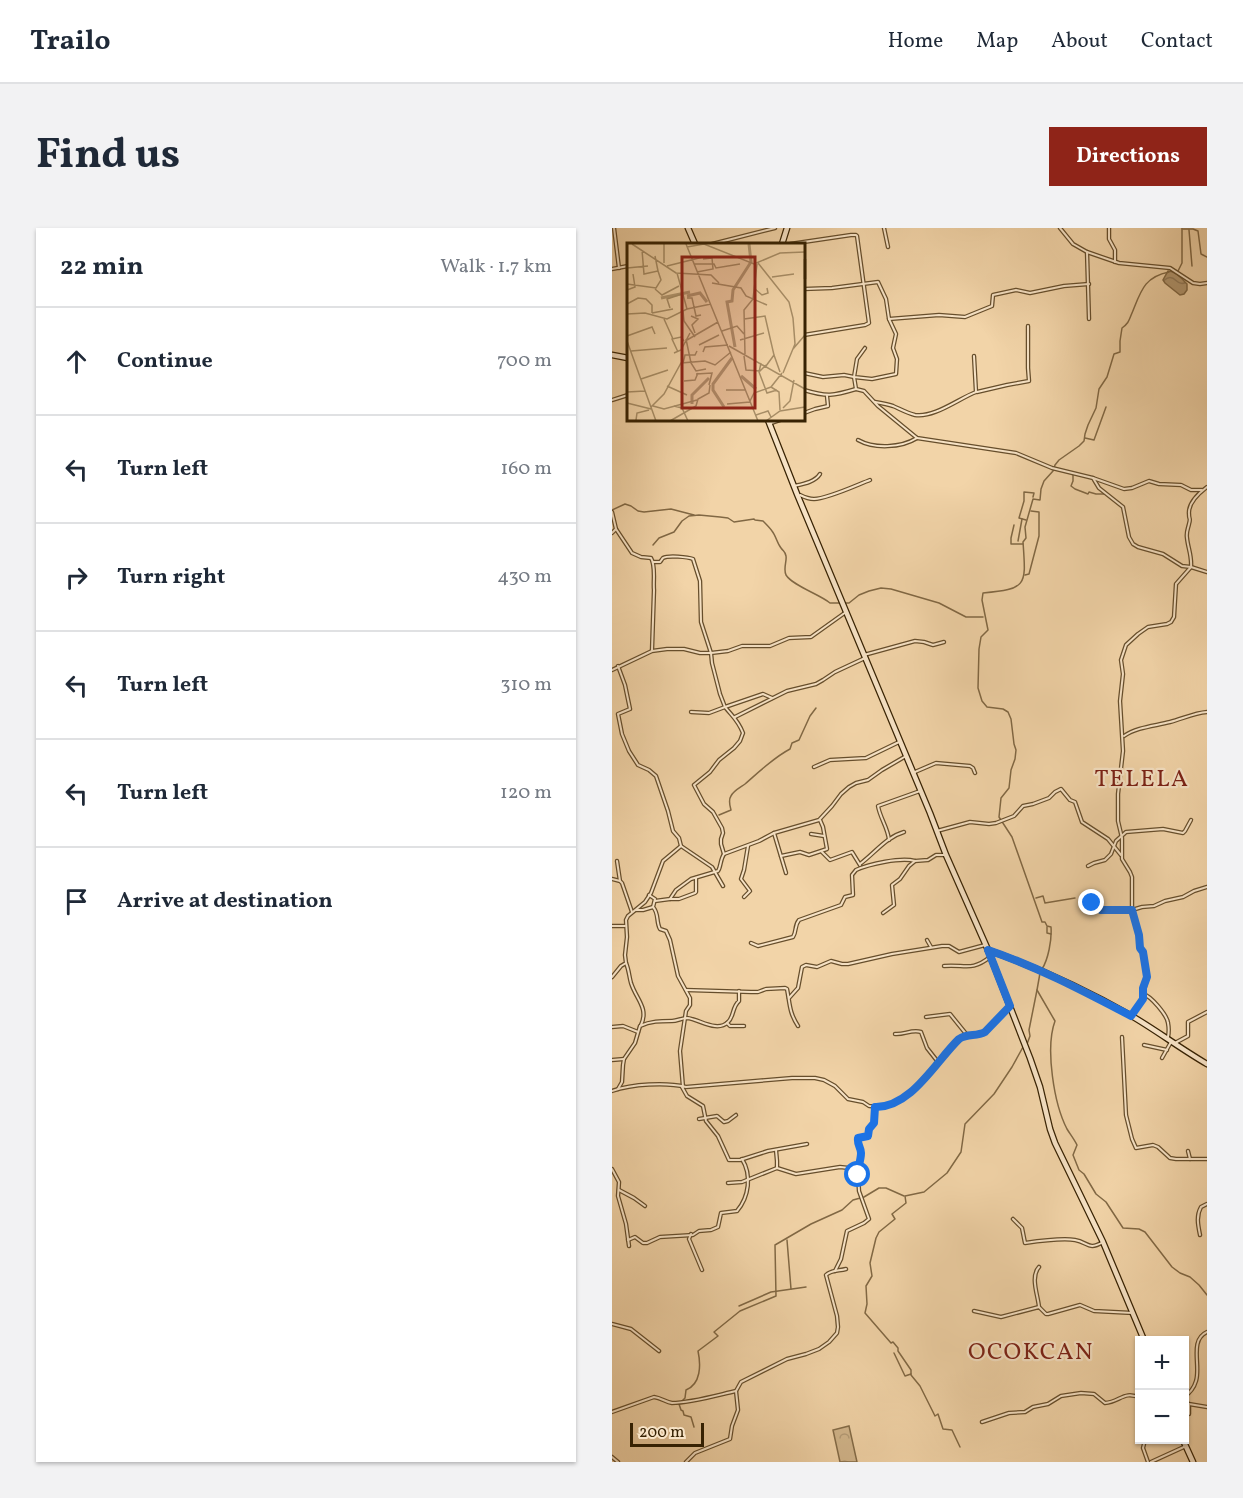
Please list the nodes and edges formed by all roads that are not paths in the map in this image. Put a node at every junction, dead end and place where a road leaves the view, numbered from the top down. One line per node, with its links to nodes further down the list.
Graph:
1 (614, 228): 16 (street)
2 (688, 228): 8 (street)
3 (775, 228): 9 (street)
4 (787, 228): 10 (street)
5 (884, 228): 12 (street)
6 (1060, 228): 13 (street)
7 (1109, 228): 14 (street)
8 (695, 243)
9 (716, 243)
10 (782, 243)
11 (797, 243): 19 (street)
12 (888, 247)
13 (1087, 252): 14 (street); 20 (street)
14 (1115, 262): 18 (street)
15 (627, 266): 16 (street)
16 (619, 268): 17 (street)
17 (612, 269)
18 (1207, 283)
19 (864, 284): 21 (street); 23 (street); 25 (street)
20 (1089, 284): 22 (street); 23 (street)
21 (806, 289)
22 (1089, 319)
23 (889, 320): 31 (street)
24 (1028, 327): 34 (street)
25 (806, 335)
26 (864, 348): 31 (street)
27 (612, 355): 29 (street)
28 (974, 356): 34 (street)
29 (627, 358)
30 (806, 373): 31 (street)
31 (854, 377): 32 (street)
32 (856, 388): 36 (street); 38 (street)
33 (806, 391): 36 (street)
34 (976, 392): 38 (street)
35 (627, 395): 37 (street)
36 (827, 396): 39 (street)
37 (612, 400)
38 (874, 402): 41 (street)
39 (806, 412)
40 (769, 422): 46 (street)
41 (917, 438): 42 (street); 44 (street)
42 (858, 440)
43 (820, 474): 46 (street)
44 (1093, 478): 47 (street); 53 (street)
45 (870, 480): 48 (street)
46 (794, 486): 48 (street)
47 (1206, 488): 53 (street)
48 (797, 494): 55 (street)
49 (612, 512): 50 (street)
50 (616, 529): 51 (street); 52 (street)
51 (612, 533)
52 (653, 562): 57 (street); 58 (street)
53 (1191, 567): 54 (street); 67 (street)
54 (1207, 572)
55 (847, 612): 58 (street); 59 (street)
56 (944, 642): 59 (street)
57 (652, 651): 58 (street); 60 (street)
58 (711, 653): 63 (street)
59 (865, 657): 62 (street); 68 (street)
60 (618, 666): 61 (street); 83 (street)
61 (612, 670)
62 (772, 698): 63 (street); 66 (street)
63 (725, 707): 64 (street); 66 (street)
64 (691, 712)
65 (1207, 712): 67 (street)
66 (735, 717): 87 (street)
67 (1123, 736): 81 (street)
68 (900, 741): 69 (street); 70 (street)
69 (906, 756): 71 (street); 74 (street)
70 (814, 767)
71 (913, 772): 72 (street); 73 (street)
72 (975, 773)
73 (921, 790): 76 (street); 82 (street)
74 (819, 820): 78 (street); 80 (street)
75 (1191, 820): 81 (street)
76 (937, 831): 85 (street); 88 (street)
77 (904, 832): 82 (street)
78 (774, 833): 84 (street); 90 (street)
79 (811, 834): 80 (street)
80 (824, 836): 86 (street)
81 (1122, 836): 85 (street); 89 (street)
82 (889, 840): 93 (street)
83 (681, 846): 95 (street); 102 (street)
84 (748, 846): 87 (street); 103 (street)
85 (1113, 846): 89 (street); 94 (street)
86 (822, 852): 90 (street); 93 (street)
87 (724, 854): 95 (street)
88 (946, 855): 92 (street); 116 (street)
89 (1122, 855): 108 (street)
90 (781, 856): 96 (street)
91 (617, 861): 99 (street)
92 (915, 861): 93 (street); 110 (street)
93 (860, 866): 114 (street)
94 (1088, 866)
95 (715, 872): 97 (street); 100 (street)
96 (786, 873)
97 (696, 877): 104 (street); 104 (street)
98 (612, 879): 99 (street)
99 (620, 881): 109 (street)
100 (723, 886)
101 (1207, 887): 108 (street)
102 (650, 895): 106 (street); 109 (street)
103 (744, 897)
104 (670, 899): 106 (street)
105 (1086, 900): 108 (street)
106 (655, 901): 107 (street)
107 (653, 907): 109 (street); 121 (street)
108 (1132, 910): 123 (street)
109 (634, 911): 112 (street)
110 (883, 913)
111 (612, 926): 112 (street)
112 (626, 926): 118 (street)
113 (927, 940): 115 (street)
114 (751, 943)
115 (931, 947): 116 (street); 124 (street)
116 (987, 948): 117 (street); 127 (street)
117 (990, 957): 119 (street); 125 (street)
118 (626, 963): 120 (street); 131 (street)
119 (944, 966)
120 (612, 977)
121 (686, 990): 122 (street); 129 (street)
122 (739, 992): 124 (street); 130 (street)
123 (1143, 994): 127 (street); 139 (street)
124 (789, 998): 133 (street)
125 (1010, 1006): 137 (street); 173 (street)
126 (1207, 1012): 139 (street)
127 (1131, 1016): 139 (street)
128 (926, 1017): 137 (street)
129 (686, 1018): 130 (street); 131 (street); 147 (street)
130 (727, 1023): 132 (street)
131 (640, 1026): 135 (street)
132 (744, 1026)
133 (798, 1026)
134 (612, 1027): 135 (street)
135 (638, 1032): 143 (street)
136 (895, 1034): 145 (street)
137 (967, 1035): 145 (street)
138 (1122, 1037): 157 (street)
139 (1171, 1042): 141 (street); 146 (street)
140 (1144, 1045): 141 (street)
141 (1167, 1050): 142 (street)
142 (1162, 1058)
143 (624, 1059): 144 (street); 148 (street)
144 (612, 1060)
145 (938, 1062): 150 (street)
146 (1207, 1064)
147 (683, 1087): 148 (street); 150 (street); 153 (street)
148 (618, 1089): 149 (street)
149 (612, 1091)
150 (875, 1107): 162 (street)
151 (736, 1115): 153 (street)
152 (699, 1119): 153 (street)
153 (705, 1119): 159 (street)
154 (807, 1144): 155 (street)
155 (776, 1150): 159 (street); 160 (street)
156 (1188, 1151): 157 (street)
157 (1190, 1159): 158 (street)
158 (1207, 1159)
159 (742, 1160): 163 (street)
160 (777, 1168): 162 (street); 163 (street)
161 (612, 1169): 165 (street)
162 (857, 1174): 178 (street)
163 (748, 1180): 164 (street); 170 (street)
164 (728, 1183)
165 (618, 1191): 166 (street); 168 (street); 172 (street)
166 (612, 1195)
167 (1207, 1204): 171 (street)
168 (645, 1206)
169 (1013, 1219): 173 (street)
170 (690, 1234): 172 (street); 177 (street)
171 (1200, 1235)
172 (628, 1240): 174 (street)
173 (1103, 1242): 181 (street)
174 (630, 1246)
175 (1039, 1267): 179 (street)
176 (846, 1269): 178 (street)
177 (702, 1270)
178 (835, 1271): 186 (street)
179 (1039, 1307): 180 (street); 181 (street)
180 (974, 1311)
181 (1133, 1313): 184 (street)
182 (612, 1324): 185 (street)
183 (1207, 1332): 187 (street)
184 (1142, 1336)
185 (659, 1350)
186 (736, 1391): 191 (street); 197 (street)
187 (1189, 1393)
188 (1135, 1397): 192 (street)
189 (1189, 1404): 190 (street)
190 (1207, 1407)
191 (612, 1412)
192 (982, 1422)
193 (1144, 1444): 198 (street)
194 (1186, 1446): 198 (street); 199 (street)
195 (612, 1457): 196 (street)
196 (618, 1462)
197 (687, 1462)
198 (1150, 1462)
199 (1192, 1462)

